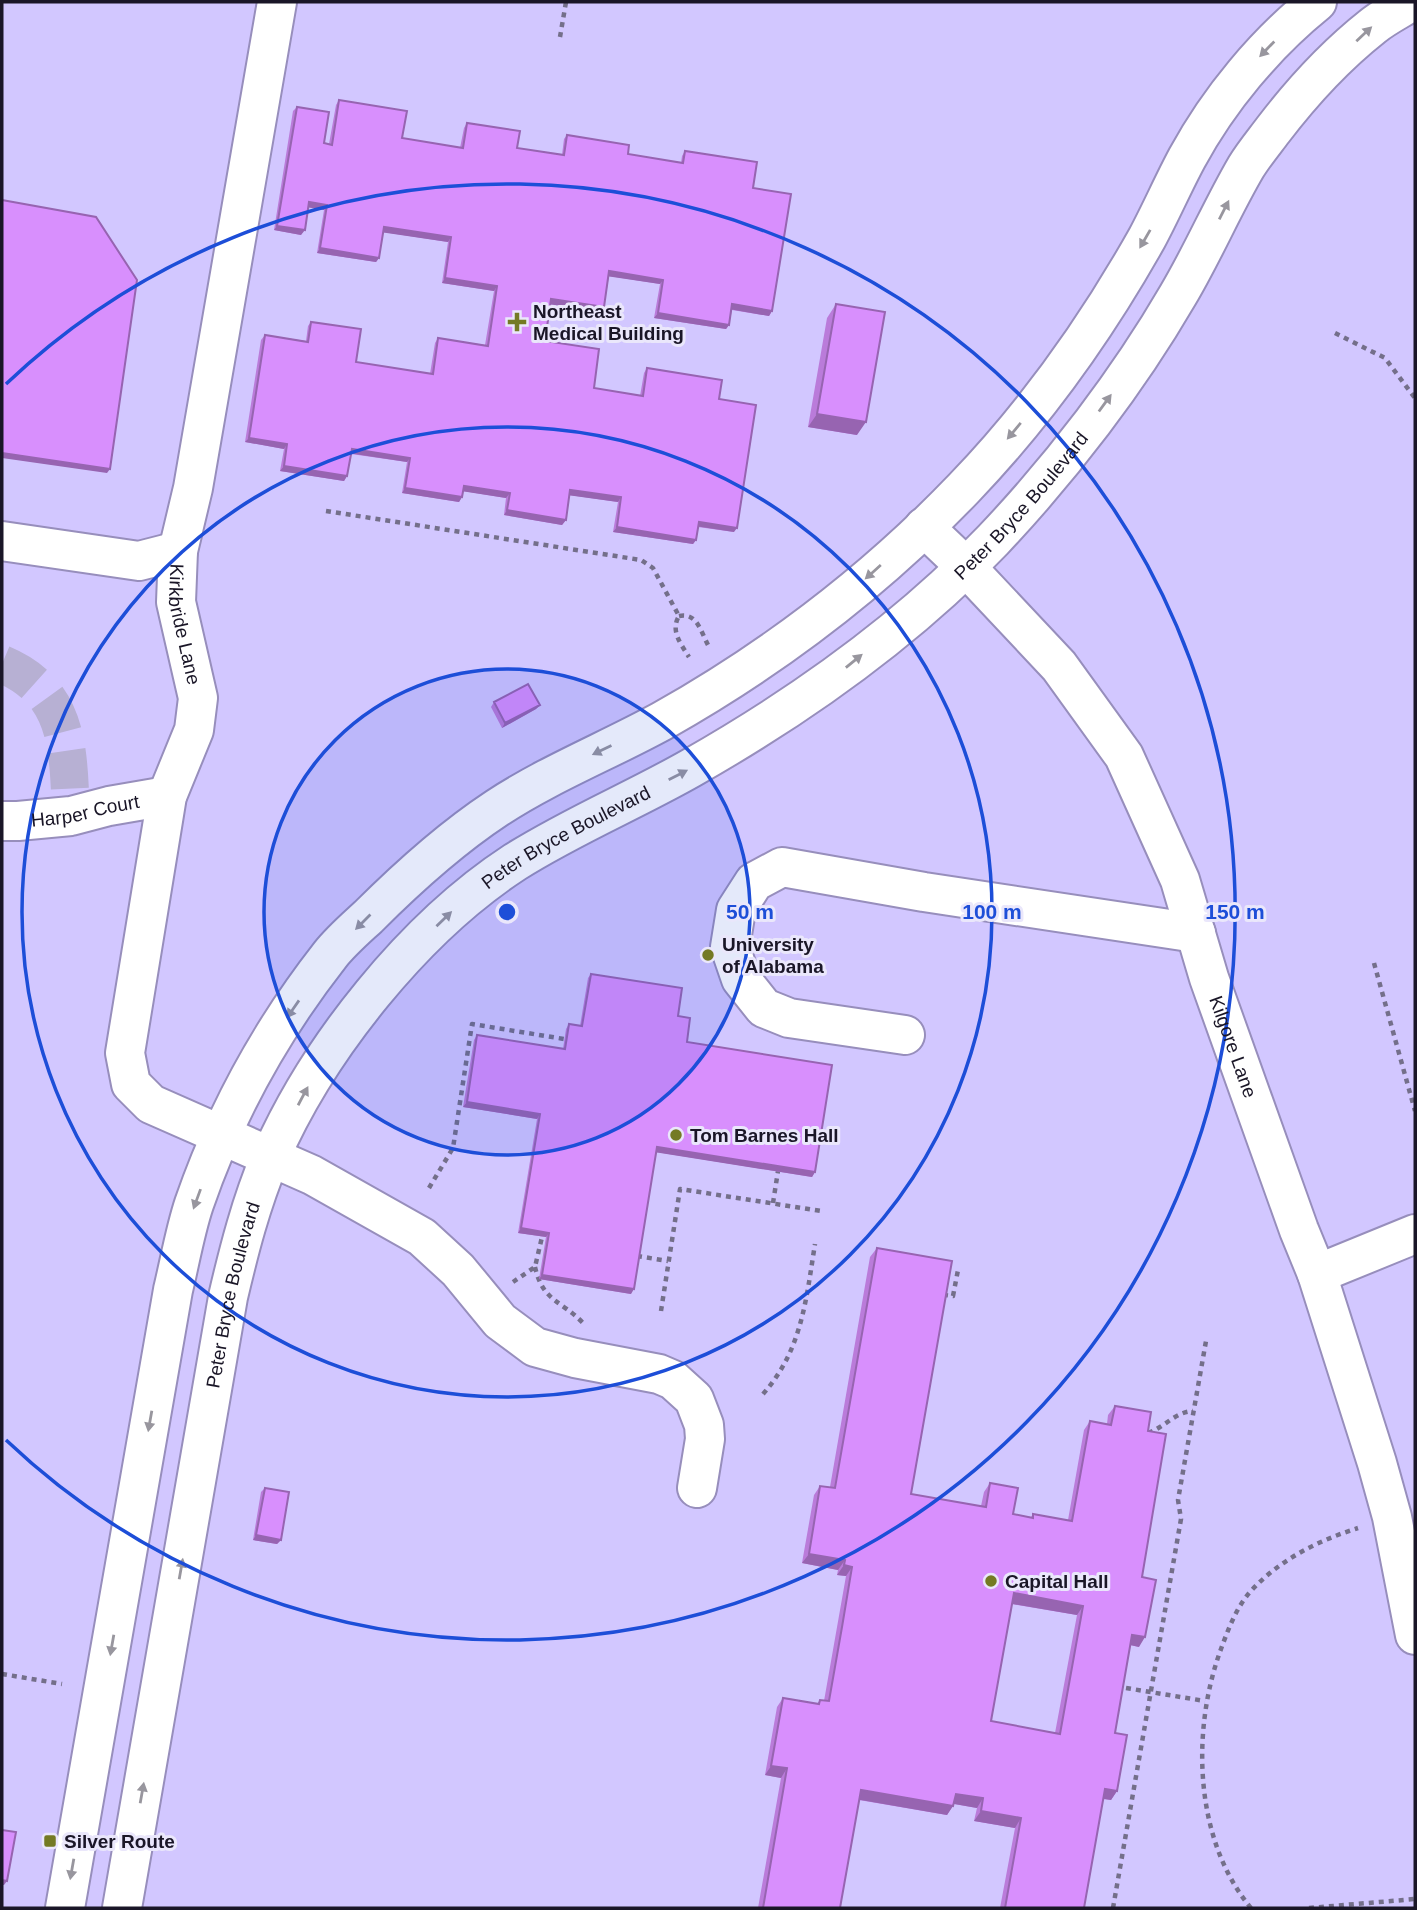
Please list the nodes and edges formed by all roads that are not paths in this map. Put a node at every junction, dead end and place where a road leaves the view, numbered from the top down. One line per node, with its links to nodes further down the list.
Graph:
1 (277, 2): 6 (street, Kirkbride Lane)
2 (1317, 2): 4 (street, one-way to 4)
3 (1411, 2): 7 (street, Peter Bryce Boulevard, one-way to 3)
4 (924, 527): 7 (street, Kilgore Lane); 12 (street, one-way to 12)
5 (2, 541): 6 (street)
6 (178, 551): 8 (street, Kirkbride Lane)
7 (966, 567): 10 (street, Kilgore Lane); 13 (street, Peter Bryce Boulevard, one-way to 7)
8 (167, 796): 9 (street, Harper Court); 12 (street, Kirkbride Lane)
9 (2, 821)
10 (1196, 933): 11 (street); 15 (street, Kilgore Lane)
11 (905, 1035)
12 (222, 1135): 13 (street, Kirkbride Lane); 18 (street, one-way to 18)
13 (271, 1156): 16 (street, Kirkbride Lane); 19 (street, Peter Bryce Boulevard, one-way to 13)
14 (1415, 1234): 15 (street)
15 (1317, 1274): 17 (street, Kilgore Lane)
16 (697, 1488)
17 (1415, 1635)
18 (65, 1908)
19 (122, 1908)

